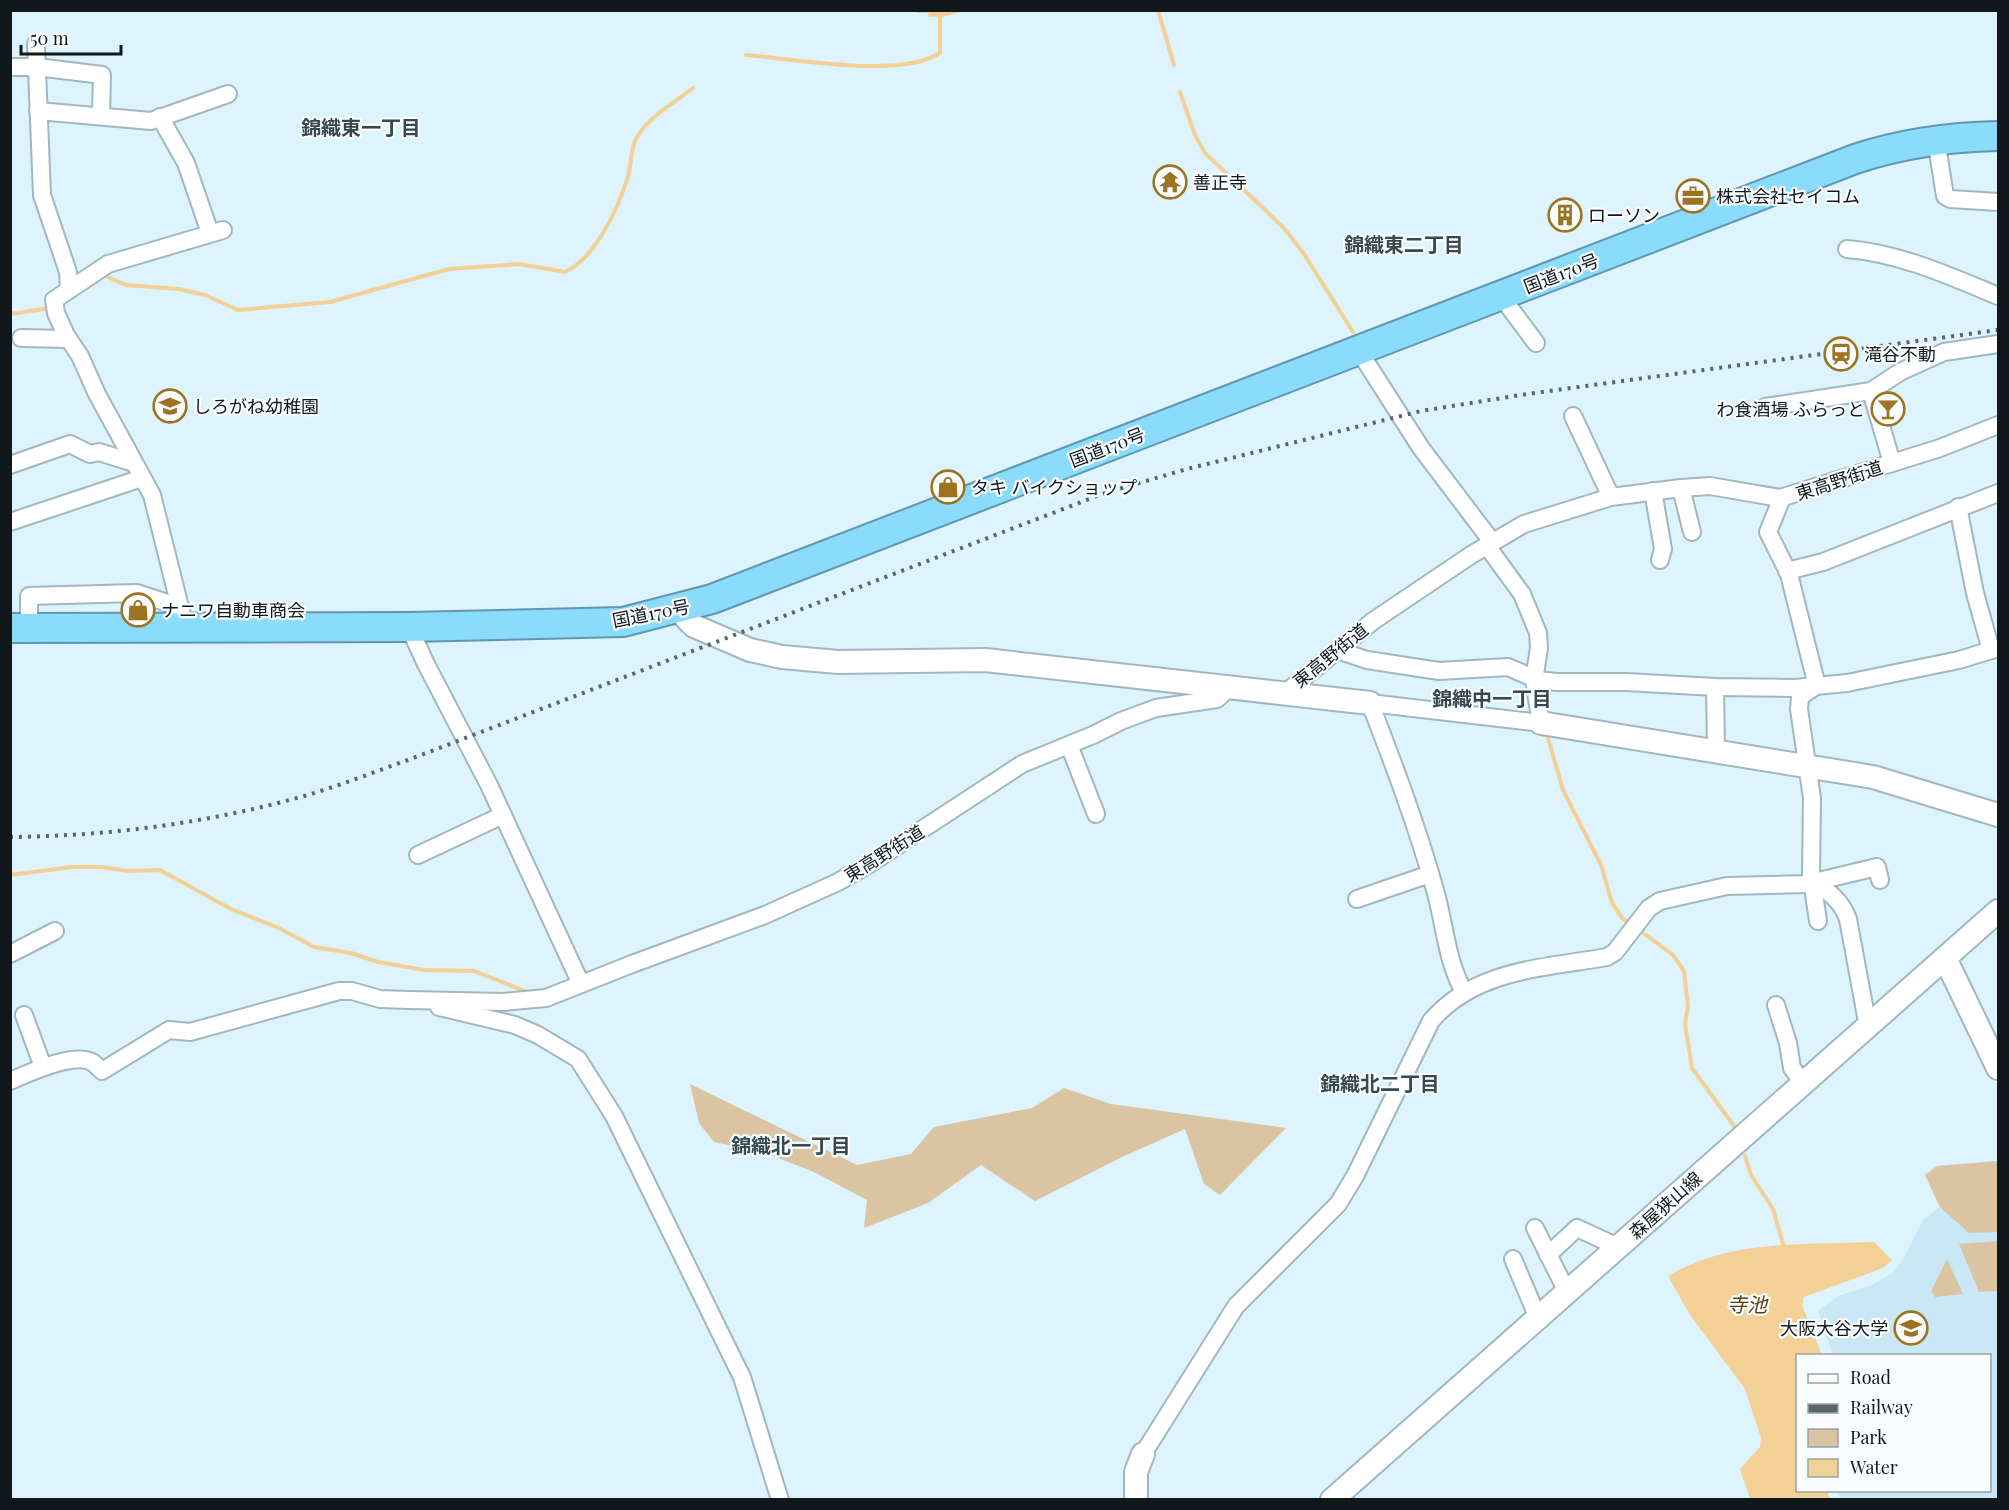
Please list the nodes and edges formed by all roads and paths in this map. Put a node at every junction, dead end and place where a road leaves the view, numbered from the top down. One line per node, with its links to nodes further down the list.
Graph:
1 (36, 44): 3 (street)
2 (10, 66): 3 (street)
3 (37, 67): 5 (street); 6 (street)
4 (228, 94): 7 (street)
5 (38, 111): 6 (street); 12 (street)
6 (101, 116): 7 (street)
7 (160, 117): 12 (street)
8 (1998, 136): 9 (highway, 国道170号)
9 (1936, 139): 10 (street); 13 (highway, 国道170号)
10 (1998, 202)
11 (1846, 249): 14 (street)
12 (69, 290): 16 (street)
13 (1501, 296): 17 (street); 19 (highway, 国道170号)
14 (1998, 296)
15 (21, 338): 16 (street)
16 (69, 339): 26 (street)
17 (1536, 343)
18 (1998, 344): 20 (street)
19 (1359, 351): 35 (street); 38 (highway, 国道170号)
20 (1871, 391): 21 (street); 24 (street)
21 (1765, 407)
22 (1573, 416): 30 (street)
23 (1998, 425): 24 (street, 東高野街道)
24 (1892, 463): 31 (street, 東高野街道)
25 (10, 465): 26 (street)
26 (138, 471): 33 (street); 39 (street)
27 (1681, 488): 28 (street, 東高野街道); 31 (street, 東高野街道); 34 (street)
28 (1653, 491): 30 (street, 東高野街道); 36 (street)
29 (1998, 493): 32 (street)
30 (1611, 497): 35 (street, 東高野街道)
31 (1782, 498): 37 (street)
32 (1958, 507): 37 (street); 42 (street)
33 (10, 522)
34 (1692, 532)
35 (1490, 544): 43 (street, 東高野街道); 44 (street)
36 (1660, 560)
37 (1787, 572): 45 (street)
38 (683, 608): 40 (highway, 国道170号); 46 (street)
39 (183, 617): 40 (highway, 国道170号); 41 (highway, 国道170号)
40 (409, 627): 55 (street)
41 (20, 628)
42 (1995, 649): 45 (street)
43 (1337, 650): 44 (street); 48 (street, 東高野街道)
44 (1534, 678): 47 (street); 50 (street)
45 (1817, 686): 47 (street); 53 (street)
46 (1230, 687): 48 (street, 東高野街道); 51 (street, 東高野街道)
47 (1716, 687): 52 (street)
48 (1284, 694): 49 (street)
49 (1370, 703): 50 (street); 59 (street)
50 (1541, 723): 52 (street)
51 (1069, 745): 54 (street); 67 (street, 東高野街道)
52 (1716, 750): 53 (street)
53 (1808, 767): 56 (street); 60 (street)
54 (1096, 814)
55 (503, 815): 57 (street); 67 (street)
56 (1998, 815)
57 (418, 855)
58 (1877, 867): 60 (street)
59 (1431, 874): 61 (street); 68 (street)
60 (1813, 881): 63 (street); 68 (street); 72 (street)
61 (1357, 899)
62 (1998, 911): 66 (street, 森屋狭山線)
63 (1818, 921)
64 (55, 931): 65 (street)
65 (10, 954)
66 (1945, 958): 72 (street, 森屋狭山線); 73 (street)
67 (581, 984): 69 (street, 東高野街道)
68 (1464, 992): 83 (street)
69 (418, 999): 74 (street); 84 (street)
70 (1776, 1005): 76 (street)
71 (24, 1015): 74 (street)
72 (1868, 1027): 76 (street, 森屋狭山線)
73 (1995, 1056)
74 (43, 1067): 75 (street)
75 (10, 1081)
76 (1803, 1083): 78 (street, 森屋狭山線)
77 (1535, 1228): 79 (street)
78 (1618, 1247): 79 (street); 81 (street, 森屋狭山線)
79 (1548, 1255): 81 (street)
80 (1512, 1259): 82 (street)
81 (1567, 1292): 82 (street, 森屋狭山線)
82 (1538, 1318): 86 (street, 森屋狭山線)
83 (1143, 1454): 85 (street)
84 (780, 1500)
85 (1136, 1500)
86 (1332, 1500)

